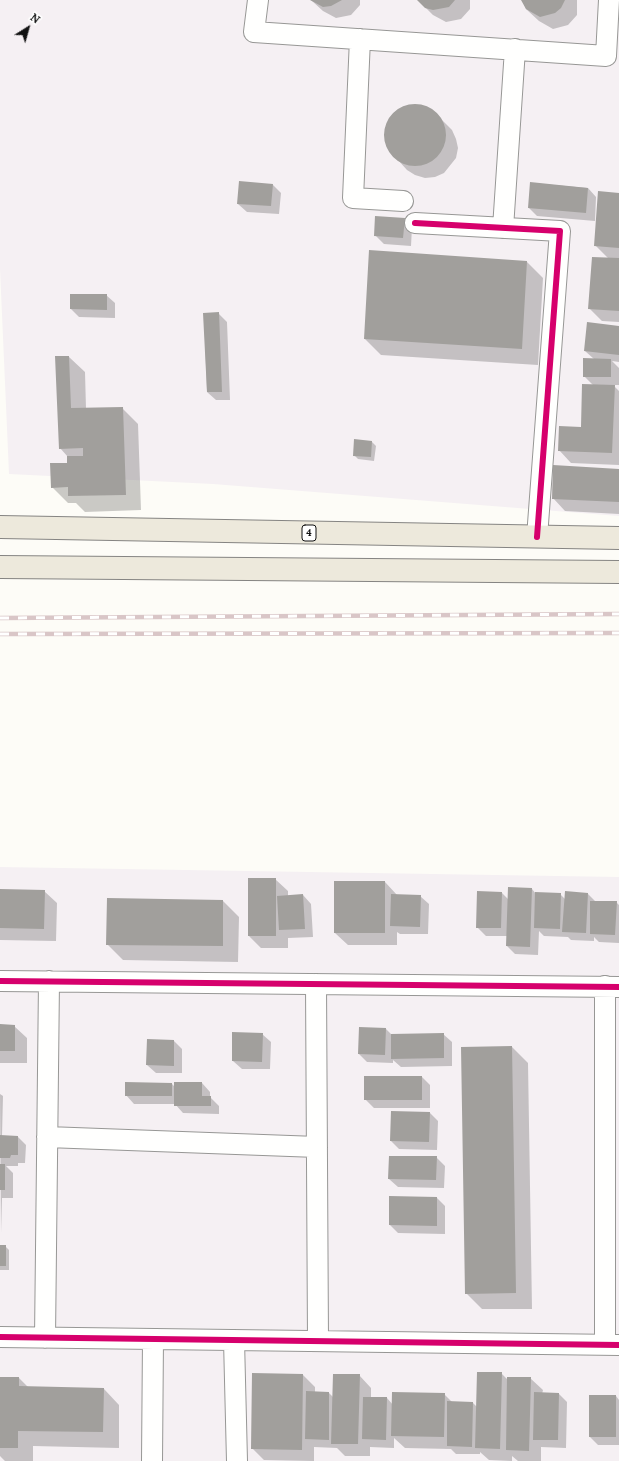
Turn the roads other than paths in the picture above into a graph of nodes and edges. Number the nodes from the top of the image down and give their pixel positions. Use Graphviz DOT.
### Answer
graph roads {
  1 [pos="258,0"];
  2 [pos="609,0"];
  3 [pos="360,39"];
  4 [pos="515,49"];
  5 [pos="403,201"];
  6 [pos="415,223"];
  7 [pos="503,228"];
  8 [pos="0,527"];
  9 [pos="537,537"];
  10 [pos="619,538"];
  11 [pos="0,568"];
  12 [pos="619,572"];
  13 [pos="0,981"];
  14 [pos="49,981"];
  15 [pos="316,984"];
  16 [pos="612,986"];
  17 [pos="47,1137"];
  18 [pos="317,1147"];
  19 [pos="0,1337"];
  20 [pos="45,1338"];
  21 [pos="153,1339"];
  22 [pos="234,1340"];
  23 [pos="318,1341"];
  24 [pos="612,1345"];
  25 [pos="152,1461"];
  26 [pos="237,1461"];
  1 -- 3 [label="street"];
  2 -- 4 [label="street"];
  3 -- 4 [label="street"];
  3 -- 5 [label="street"];
  4 -- 7 [label="street"];
  6 -- 7 [label="street"];
  7 -- 9 [label="street"];
  8 -- 9 [label="main road, 4"];
  9 -- 10 [label="main road, 4"];
  11 -- 12 [label="main road"];
  13 -- 14 [label="street"];
  14 -- 15 [label="street"];
  14 -- 17 [label="street"];
  15 -- 16 [label="street"];
  15 -- 18 [label="street"];
  16 -- 24 [label="street"];
  17 -- 18 [label="street"];
  17 -- 20 [label="street"];
  18 -- 23 [label="street"];
  19 -- 20 [label="street"];
  20 -- 21 [label="street"];
  21 -- 22 [label="street"];
  21 -- 25 [label="street"];
  22 -- 23 [label="street"];
  22 -- 26 [label="street"];
  23 -- 24 [label="street"];
}
